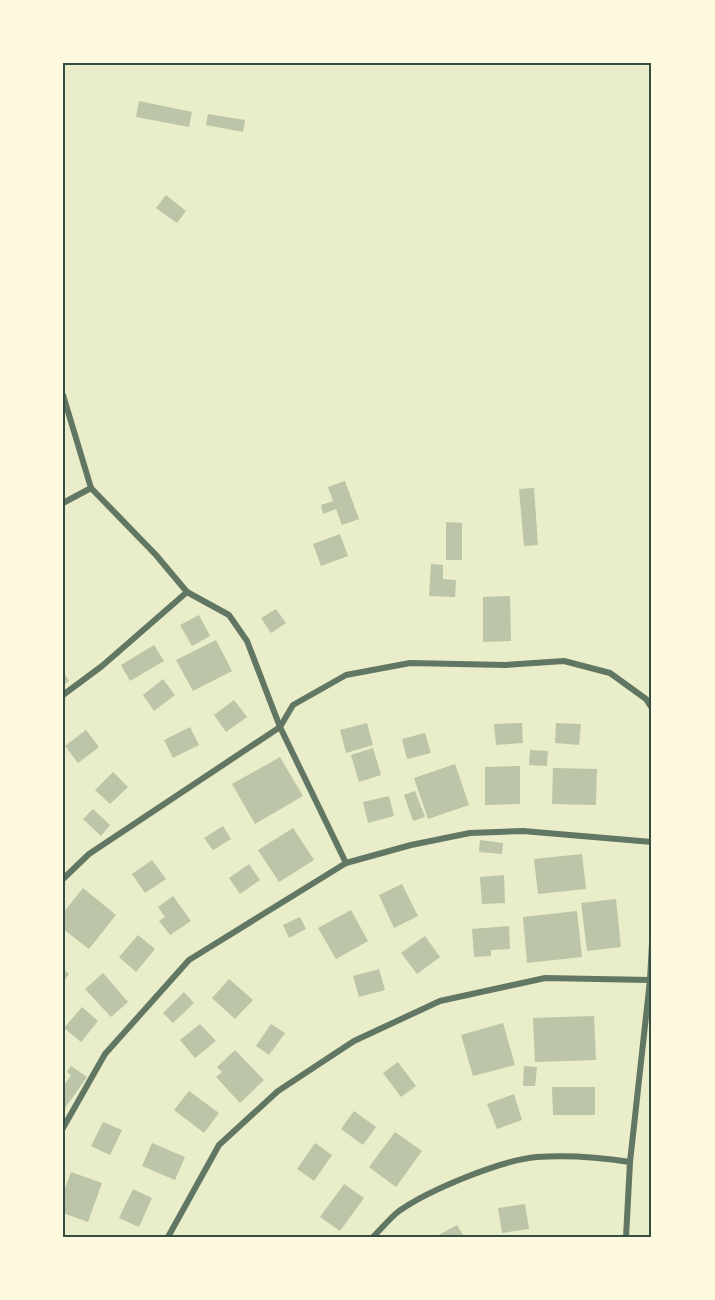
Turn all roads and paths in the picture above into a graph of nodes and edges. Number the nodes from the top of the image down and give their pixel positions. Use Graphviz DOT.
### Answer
graph roads {
  1 [pos="63,395"];
  2 [pos="91,488"];
  3 [pos="63,503"];
  4 [pos="187,592"];
  5 [pos="63,695"];
  6 [pos="652,708"];
  7 [pos="280,727"];
  8 [pos="652,842"];
  9 [pos="346,863"];
  10 [pos="63,879"];
  11 [pos="652,943"];
  12 [pos="650,980"];
  13 [pos="63,1128"];
  14 [pos="630,1162"];
  15 [pos="168,1237"];
  16 [pos="373,1237"];
  17 [pos="626,1237"];
  1 -- 2 [label="street"];
  2 -- 3 [label="street"];
  2 -- 4 [label="street"];
  4 -- 5 [label="street"];
  4 -- 7 [label="street"];
  6 -- 7 [label="street"];
  7 -- 9 [label="street"];
  7 -- 10 [label="street"];
  8 -- 9 [label="street"];
  9 -- 13 [label="street"];
  11 -- 12 [label="street"];
  12 -- 14 [label="street"];
  12 -- 15 [label="street"];
  14 -- 16 [label="street"];
  14 -- 17 [label="street"];
}
